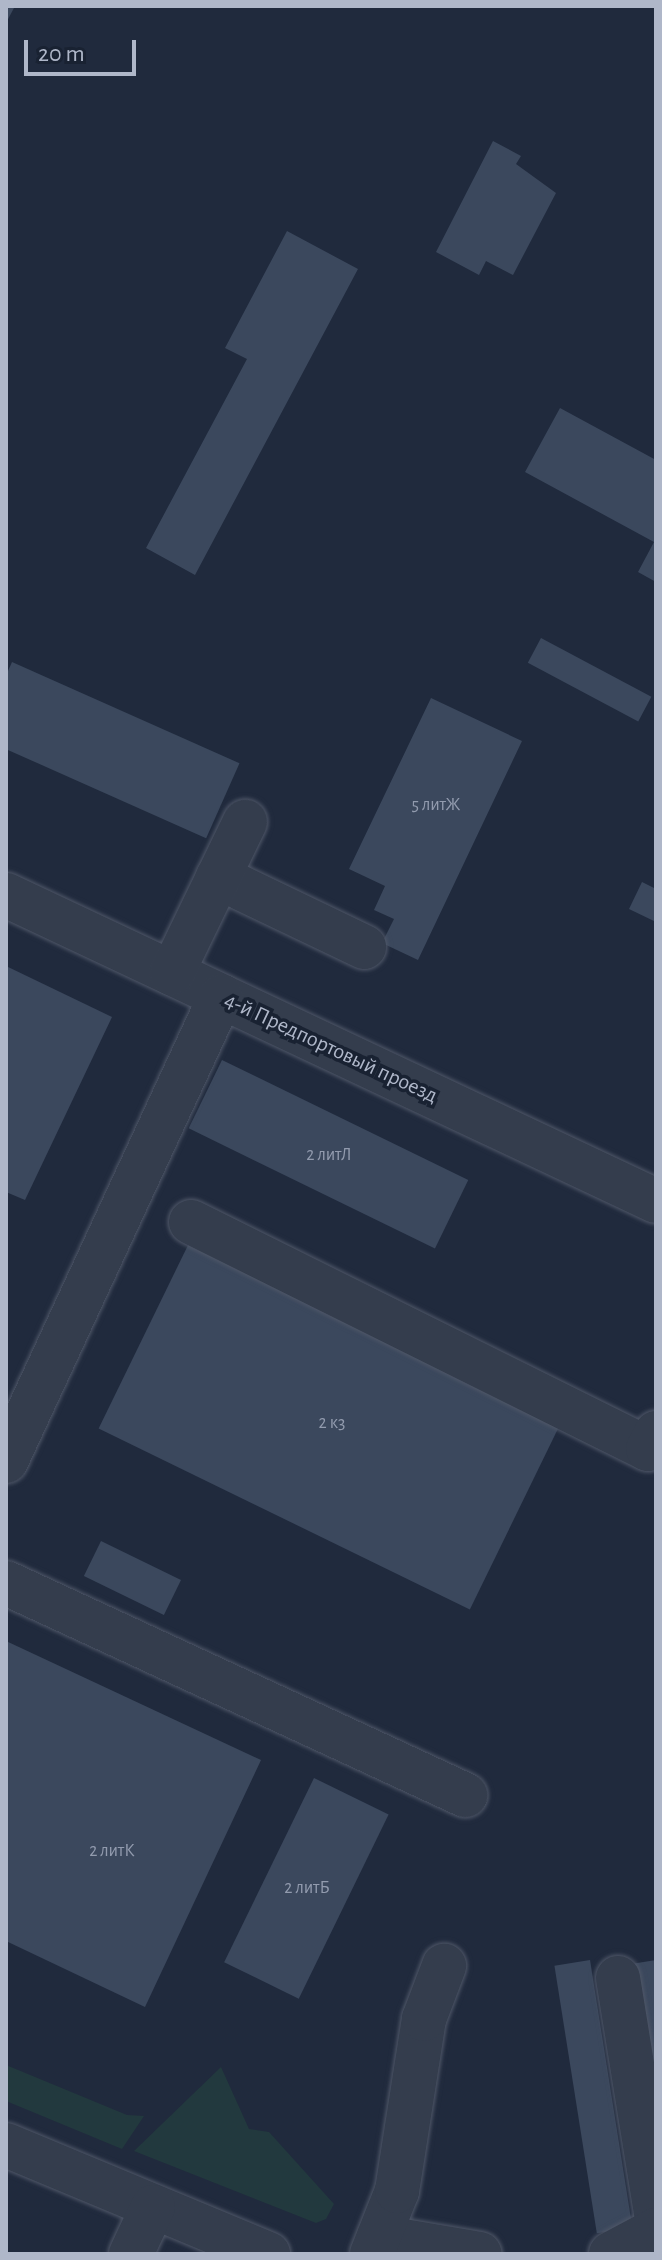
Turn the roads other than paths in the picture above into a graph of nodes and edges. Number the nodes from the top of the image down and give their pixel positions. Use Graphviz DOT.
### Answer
graph roads {
  1 [pos="245,822"];
  2 [pos="218,877"];
  3 [pos="6,895"];
  4 [pos="364,947"];
  5 [pos="172,973"];
  6 [pos="221,996"];
  7 [pos="656,1201"];
  8 [pos="191,1222"];
  9 [pos="15,1405"];
  10 [pos="656,1433"];
  11 [pos="6,1461"];
  12 [pos="6,1583"];
  13 [pos="465,1795"];
  14 [pos="444,1966"];
  15 [pos="618,1978"];
  16 [pos="6,2145"];
  17 [pos="153,2207"];
  18 [pos="656,2213"];
  19 [pos="656,2230"];
  20 [pos="376,2246"];
  21 [pos="131,2254"];
  22 [pos="268,2254"];
  23 [pos="480,2254"];
  24 [pos="611,2254"];
  1 -- 2 [label="street"];
  2 -- 4 [label="street"];
  2 -- 5 [label="street"];
  3 -- 5 [label="street, 4-й Предпортовый проезд"];
  5 -- 6 [label="street, 4-й Предпортовый проезд"];
  6 -- 7 [label="street, 4-й Предпортовый проезд"];
  6 -- 9 [label="street"];
  8 -- 10 [label="street"];
  9 -- 11 [label="street"];
  12 -- 13 [label="street"];
  14 -- 20 [label="street"];
  15 -- 18 [label="street"];
  16 -- 17 [label="street"];
  17 -- 21 [label="street"];
  17 -- 22 [label="street"];
  19 -- 24 [label="street"];
  20 -- 23 [label="street"];
}
